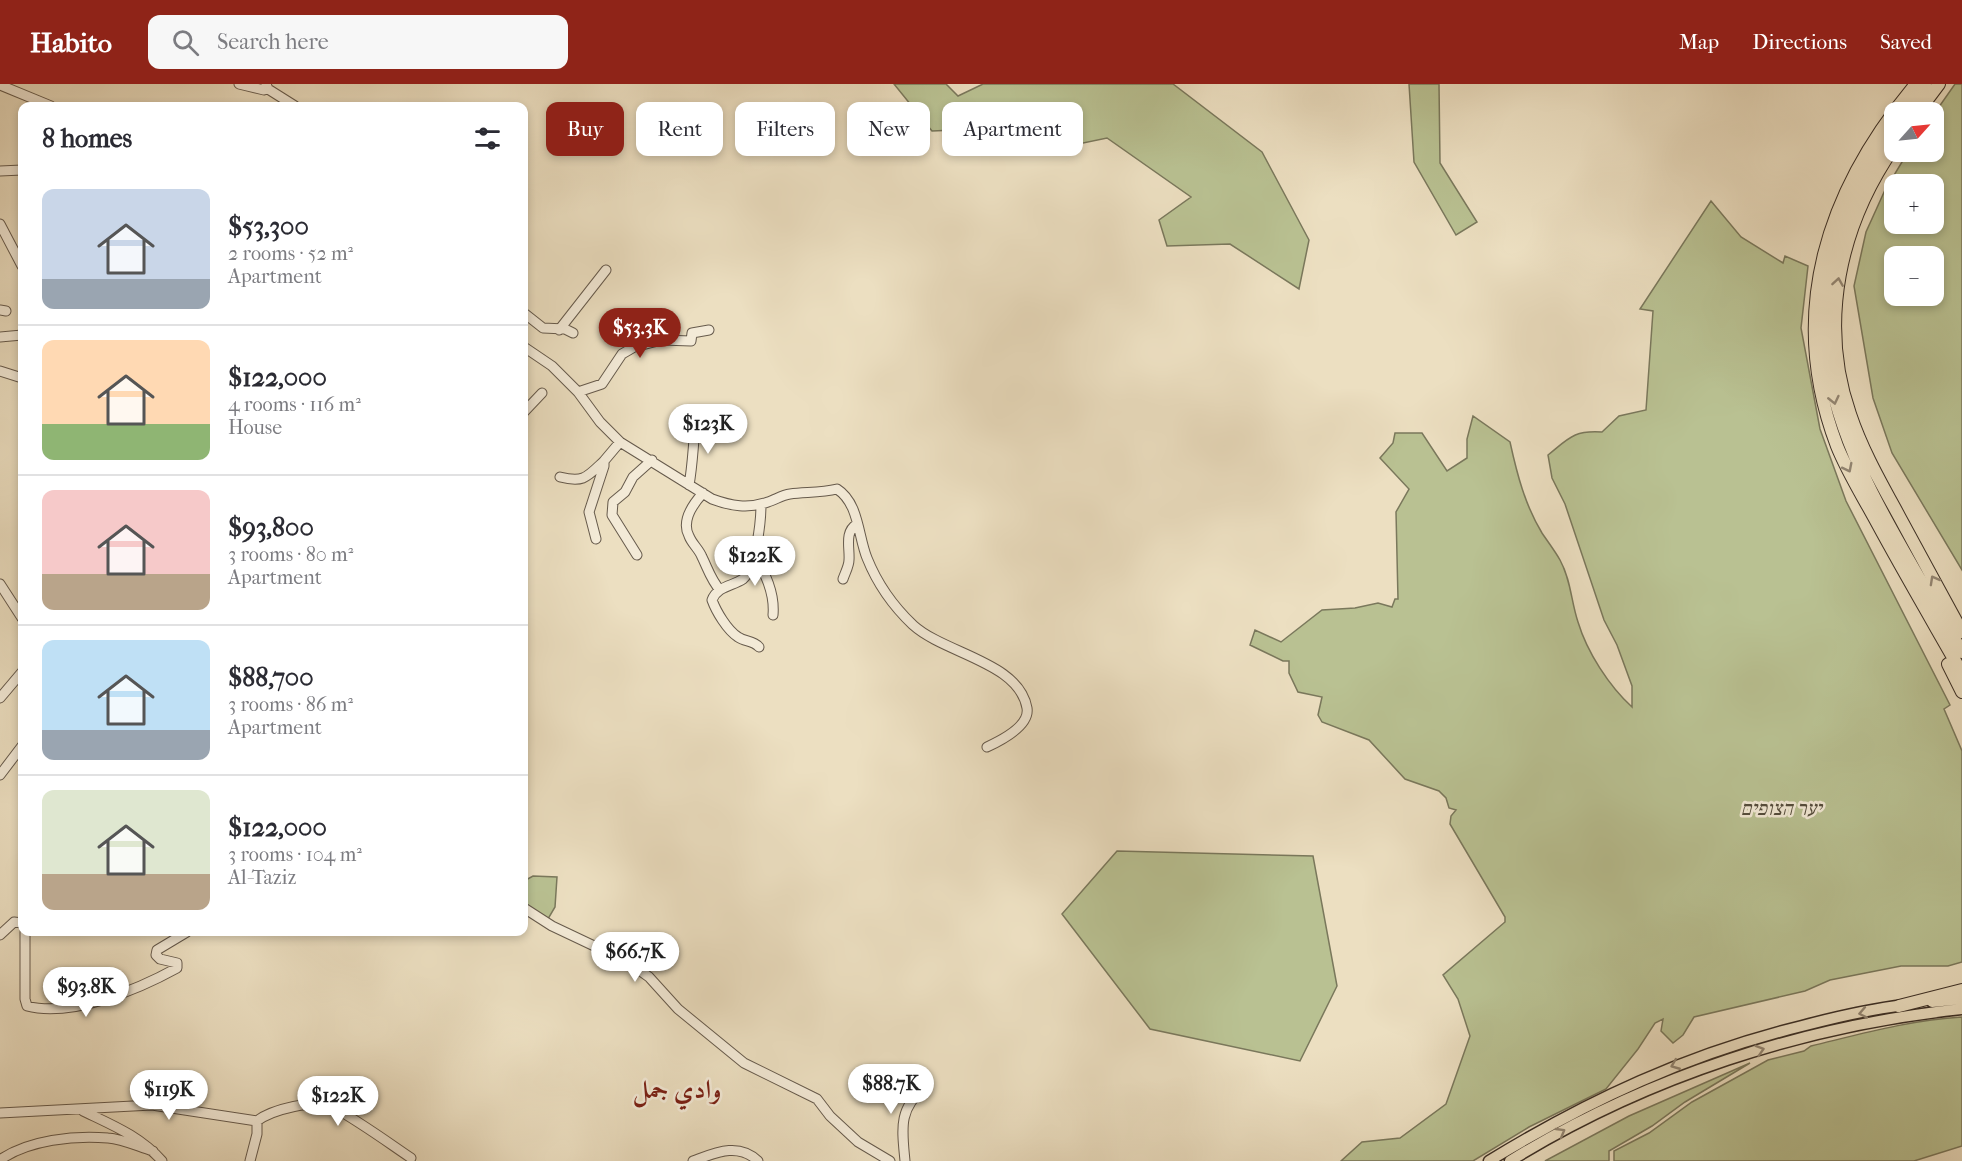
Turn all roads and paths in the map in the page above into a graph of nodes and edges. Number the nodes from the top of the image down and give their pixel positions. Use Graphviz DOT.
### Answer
graph roads {
  1 [pos="239,84"];
  2 [pos="1916,84"];
  3 [pos="1925,84"];
  4 [pos="1939,84"];
  5 [pos="0,86"];
  6 [pos="267,87"];
  7 [pos="41,102"];
  8 [pos="289,102"];
  9 [pos="1912,102"];
  10 [pos="1926,102"];
  11 [pos="1884,144"];
  12 [pos="1885,162"];
  13 [pos="18,170"];
  14 [pos="0,171"];
  15 [pos="0,224"];
  16 [pos="18,258"];
  17 [pos="606,270"];
  18 [pos="528,316"];
  19 [pos="559,330"];
  20 [pos="709,330"];
  21 [pos="573,333"];
  22 [pos="18,335"];
  23 [pos="0,337"];
  24 [pos="528,350"];
  25 [pos="0,371"];
  26 [pos="18,377"];
  27 [pos="578,392"];
  28 [pos="542,393"];
  29 [pos="528,408"];
  30 [pos="696,421"];
  31 [pos="620,442"];
  32 [pos="652,460"];
  33 [pos="604,461"];
  34 [pos="560,477"];
  35 [pos="689,484"];
  36 [pos="703,493"];
  37 [pos="761,504"];
  38 [pos="857,524"];
  39 [pos="1883,534"];
  40 [pos="596,539"];
  41 [pos="754,554"];
  42 [pos="637,555"];
  43 [pos="843,579"];
  44 [pos="0,584"];
  45 [pos="720,590"];
  46 [pos="18,612"];
  47 [pos="773,615"];
  48 [pos="1962,632"];
  49 [pos="759,647"];
  50 [pos="1962,652"];
  51 [pos="1962,673"];
  52 [pos="18,677"];
  53 [pos="1962,692"];
  54 [pos="0,699"];
  55 [pos="987,747"];
  56 [pos="18,751"];
  57 [pos="0,775"];
  58 [pos="528,911"];
  59 [pos="18,922"];
  60 [pos="0,934"];
  61 [pos="25,936"];
  62 [pos="180,936"];
  63 [pos="1962,990"];
  64 [pos="1962,999"];
  65 [pos="1899,1006"];
  66 [pos="1962,1009"];
  67 [pos="925,1086"];
  68 [pos="80,1110"];
  69 [pos="0,1113"];
  70 [pos="257,1121"];
  71 [pos="153,1151"];
  72 [pos="411,1158"];
  73 [pos="0,1160"];
  74 [pos="162,1161"];
  75 [pos="250,1161"];
  76 [pos="693,1161"];
  77 [pos="758,1161"];
  78 [pos="890,1161"];
  79 [pos="905,1161"];
  80 [pos="1489,1161"];
  81 [pos="1510,1161"];
  1 -- 6 [label="street"];
  2 -- 39 [label="highway, one-way"];
  3 -- 9 [label="highway"];
  4 -- 10 [label="highway"];
  5 -- 7 [label="street"];
  6 -- 8 [label="street"];
  11 -- 50 [label="highway, one-way"];
  48 -- 12 [label="highway, one-way"];
  13 -- 14 [label="street"];
  15 -- 16 [label="street"];
  17 -- 19 [label="street"];
  18 -- 19 [label="street"];
  19 -- 21 [label="street"];
  20 -- 27 [label="street"];
  22 -- 23 [label="street"];
  24 -- 27 [label="street"];
  25 -- 26 [label="street"];
  27 -- 31 [label="street"];
  28 -- 29 [label="street"];
  30 -- 35 [label="street"];
  31 -- 32 [label="street"];
  31 -- 33 [label="street"];
  32 -- 35 [label="street"];
  32 -- 42 [label="street"];
  33 -- 34 [label="street"];
  33 -- 40 [label="street"];
  35 -- 36 [label="street"];
  36 -- 37 [label="street"];
  36 -- 45 [label="street"];
  37 -- 38 [label="street"];
  37 -- 41 [label="street"];
  38 -- 43 [label="street"];
  38 -- 55 [label="street"];
  39 -- 51 [label="highway"];
  39 -- 53 [label="highway"];
  41 -- 45 [label="street"];
  41 -- 47 [label="street"];
  44 -- 46 [label="street"];
  45 -- 49 [label="street"];
  52 -- 54 [label="street"];
  56 -- 57 [label="street"];
  58 -- 78 [label="street"];
  59 -- 60 [label="street"];
  61 -- 62 [label="street"];
  63 -- 65 [label="highway"];
  64 -- 65 [label="main road"];
  65 -- 80 [label="main road, one-way"];
  81 -- 66 [label="main road, one-way"];
  67 -- 79 [label="street"];
  68 -- 69 [label="street"];
  68 -- 70 [label="street"];
  68 -- 71 [label="street"];
  70 -- 72 [label="street"];
  70 -- 75 [label="street"];
  71 -- 73 [label="street"];
  71 -- 74 [label="street"];
  76 -- 77 [label="street"];
}
